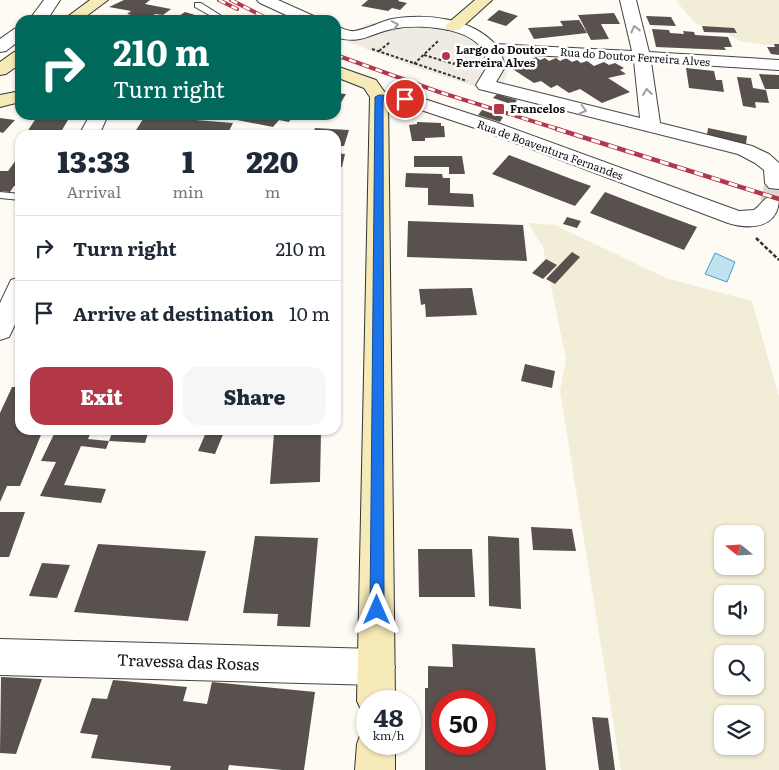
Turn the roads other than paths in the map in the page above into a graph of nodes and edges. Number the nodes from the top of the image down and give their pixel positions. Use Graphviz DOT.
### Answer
graph roads {
  1 [pos="52,0"];
  2 [pos="100,0"];
  3 [pos="265,0"];
  4 [pos="484,0"];
  5 [pos="628,0"];
  6 [pos="198,6"];
  7 [pos="42,15"];
  8 [pos="78,15"];
  9 [pos="215,15"];
  10 [pos="299,15"];
  11 [pos="453,27"];
  12 [pos="343,34"];
  13 [pos="15,36"];
  14 [pos="0,47"];
  15 [pos="491,49"];
  16 [pos="642,57"];
  17 [pos="15,60"];
  18 [pos="779,66"];
  19 [pos="0,70"];
  20 [pos="341,73"];
  21 [pos="379,97"];
  22 [pos="651,127"];
  23 [pos="0,195"];
  24 [pos="15,196"];
  25 [pos="15,297"];
  26 [pos="0,330"];
  27 [pos="0,657"];
  28 [pos="376,684"];
  29 [pos="376,755"];
  30 [pos="375,770"];
  1 -- 7 [label="street"];
  2 -- 8 [label="main road"];
  3 -- 10 [label="street"];
  4 -- 11 [label="main road"];
  16 -- 5 [label="street, one-way"];
  6 -- 9 [label="lane"];
  12 -- 11 [label="street, one-way"];
  11 -- 15 [label="street"];
  13 -- 14 [label="street"];
  15 -- 16 [label="street, Rua do Doutor Ferreira Alves"];
  15 -- 22 [label="street, one-way"];
  16 -- 18 [label="street, Rua do Doutor Ferreira Alves"];
  22 -- 16 [label="street, one-way"];
  17 -- 19 [label="main road"];
  20 -- 21 [label="main road"];
  21 -- 22 [label="street, Rua de Boaventura Fernandes"];
  21 -- 28 [label="main road"];
  23 -- 24 [label="lane"];
  25 -- 26 [label="street"];
  27 -- 28 [label="street, Travessa das Rosas"];
  29 -- 30 [label="main road"];
}
